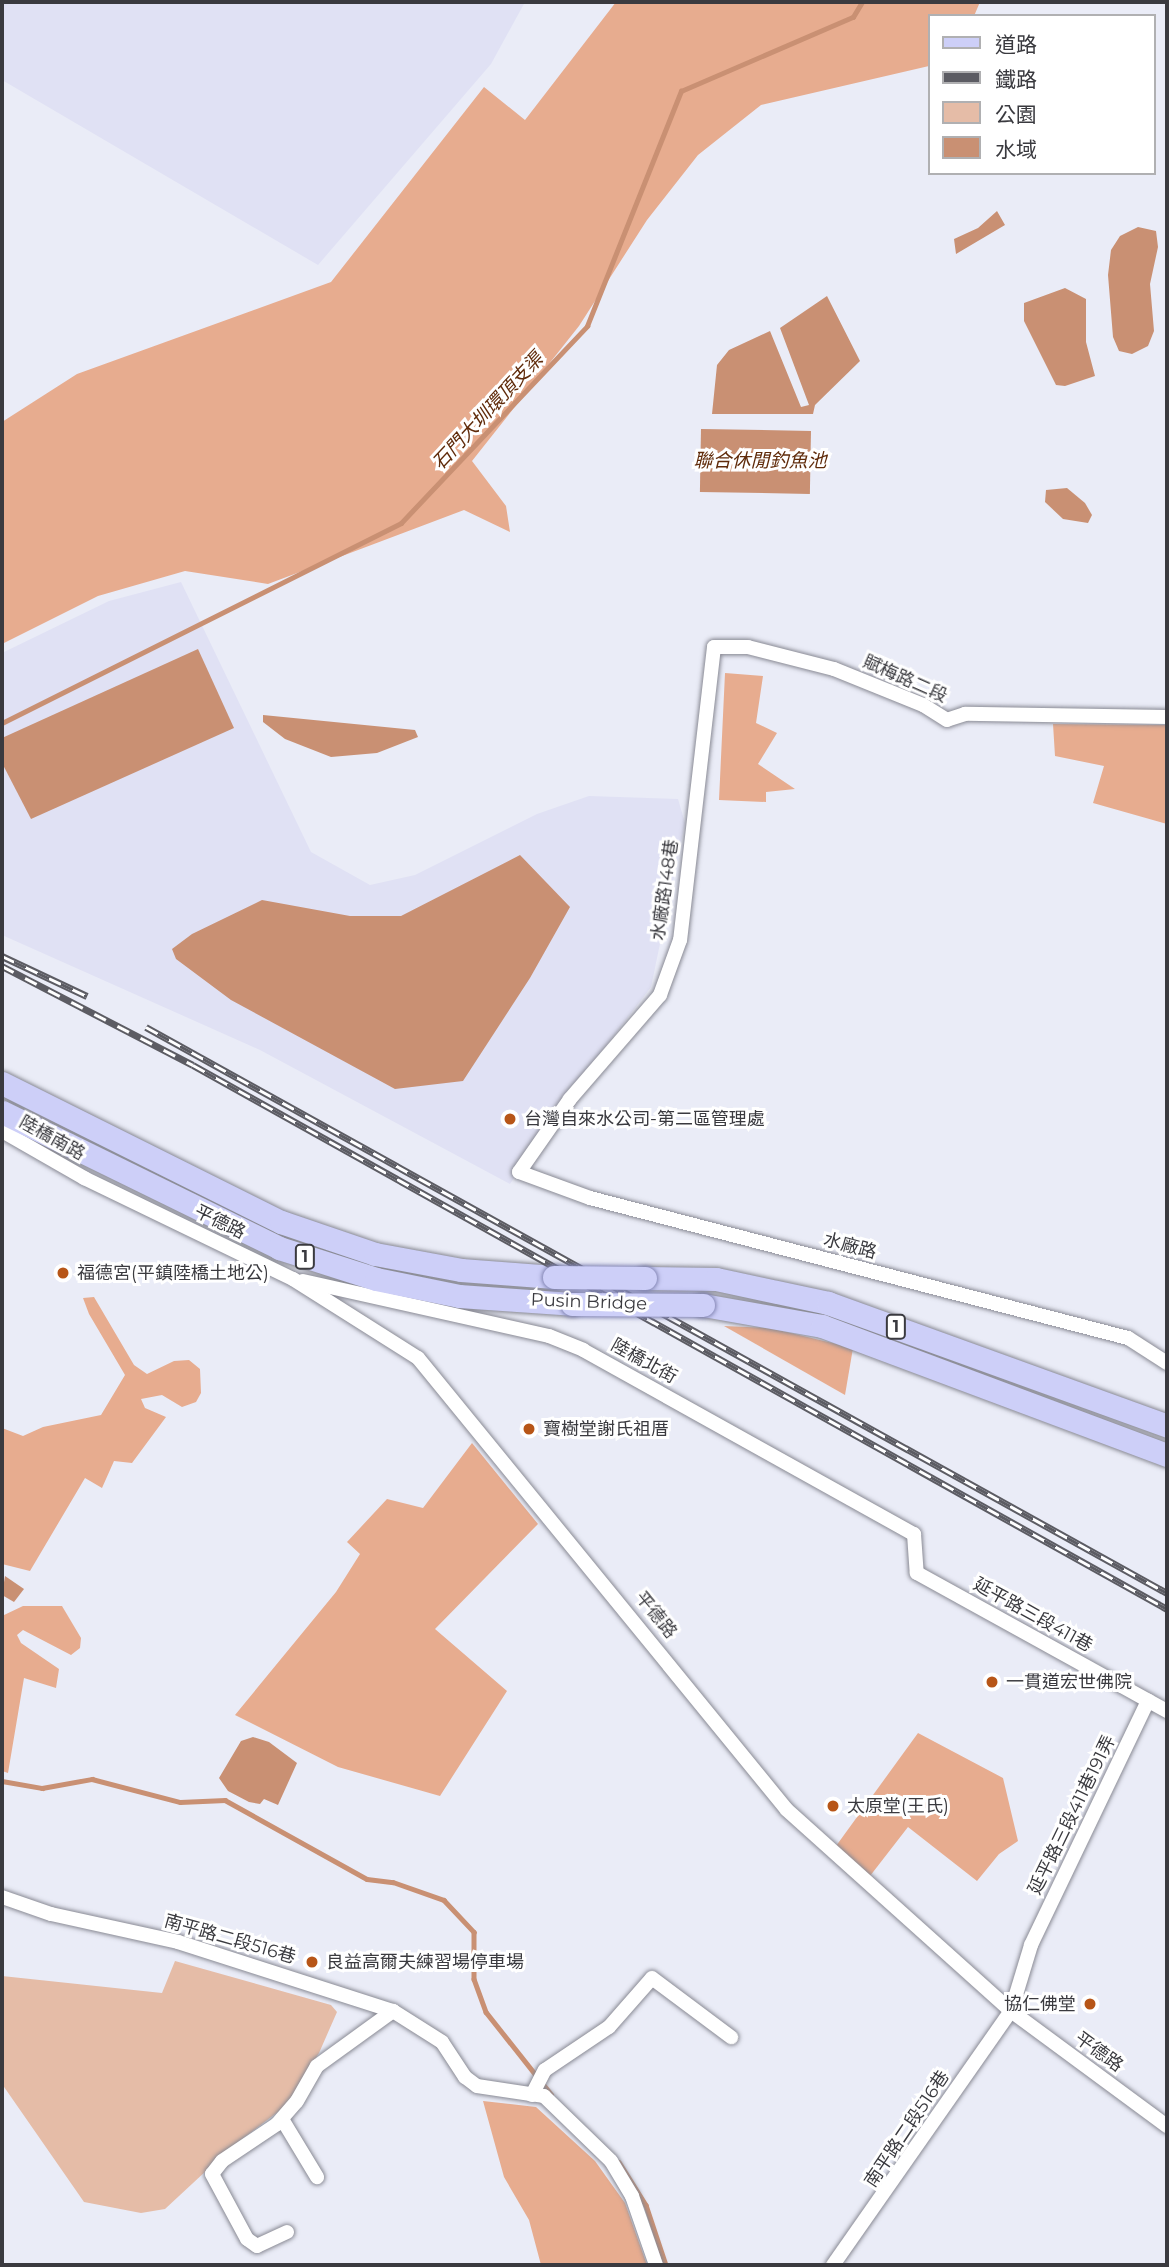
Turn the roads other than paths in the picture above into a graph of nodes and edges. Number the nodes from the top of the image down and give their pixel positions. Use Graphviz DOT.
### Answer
graph roads {
  1 [pos="714,647"];
  2 [pos="1167,717"];
  3 [pos="2,1083"];
  4 [pos="2,1112"];
  5 [pos="2,1131"];
  6 [pos="519,1172"];
  7 [pos="84,1178"];
  8 [pos="293,1279"];
  9 [pos="1167,1363"];
  10 [pos="1167,1426"];
  11 [pos="1167,1455"];
  12 [pos="917,1573"];
  13 [pos="1148,1701"];
  14 [pos="1167,1711"];
  15 [pos="2,1897"];
  16 [pos="393,2011"];
  17 [pos="1011,2011"];
  18 [pos="731,2037"];
  19 [pos="532,2091"];
  20 [pos="282,2119"];
  21 [pos="1167,2126"];
  22 [pos="317,2176"];
  23 [pos="287,2232"];
  24 [pos="656,2265"];
  25 [pos="833,2265"];
  1 -- 2 [label="street, 賦梅路二段"];
  1 -- 6 [label="street, 水廠路148巷"];
  3 -- 10 [label="main road, Pusin Bridge / 1, bridge"];
  4 -- 11 [label="main road, Pusin Bridge / 1, bridge"];
  5 -- 7 [label="street, 陸橋南路"];
  6 -- 9 [label="street, 水廠路"];
  7 -- 8 [label="street, 平德路"];
  8 -- 12 [label="street, 陸橋北街"];
  8 -- 17 [label="street, 平德路"];
  12 -- 13 [label="street, 延平路三段411巷"];
  13 -- 14 [label="street, 延平路三段411巷"];
  13 -- 17 [label="street, 延平路三段411巷191弄"];
  15 -- 16 [label="street, 南平路二段516巷"];
  16 -- 19 [label="street, 南平路二段516巷"];
  16 -- 20 [label="street"];
  17 -- 21 [label="street, 平德路"];
  17 -- 25 [label="street, 南平路二段516巷"];
  18 -- 19 [label="street"];
  19 -- 24 [label="street, 南平路二段516巷"];
  20 -- 22 [label="street"];
  20 -- 23 [label="street"];
}
